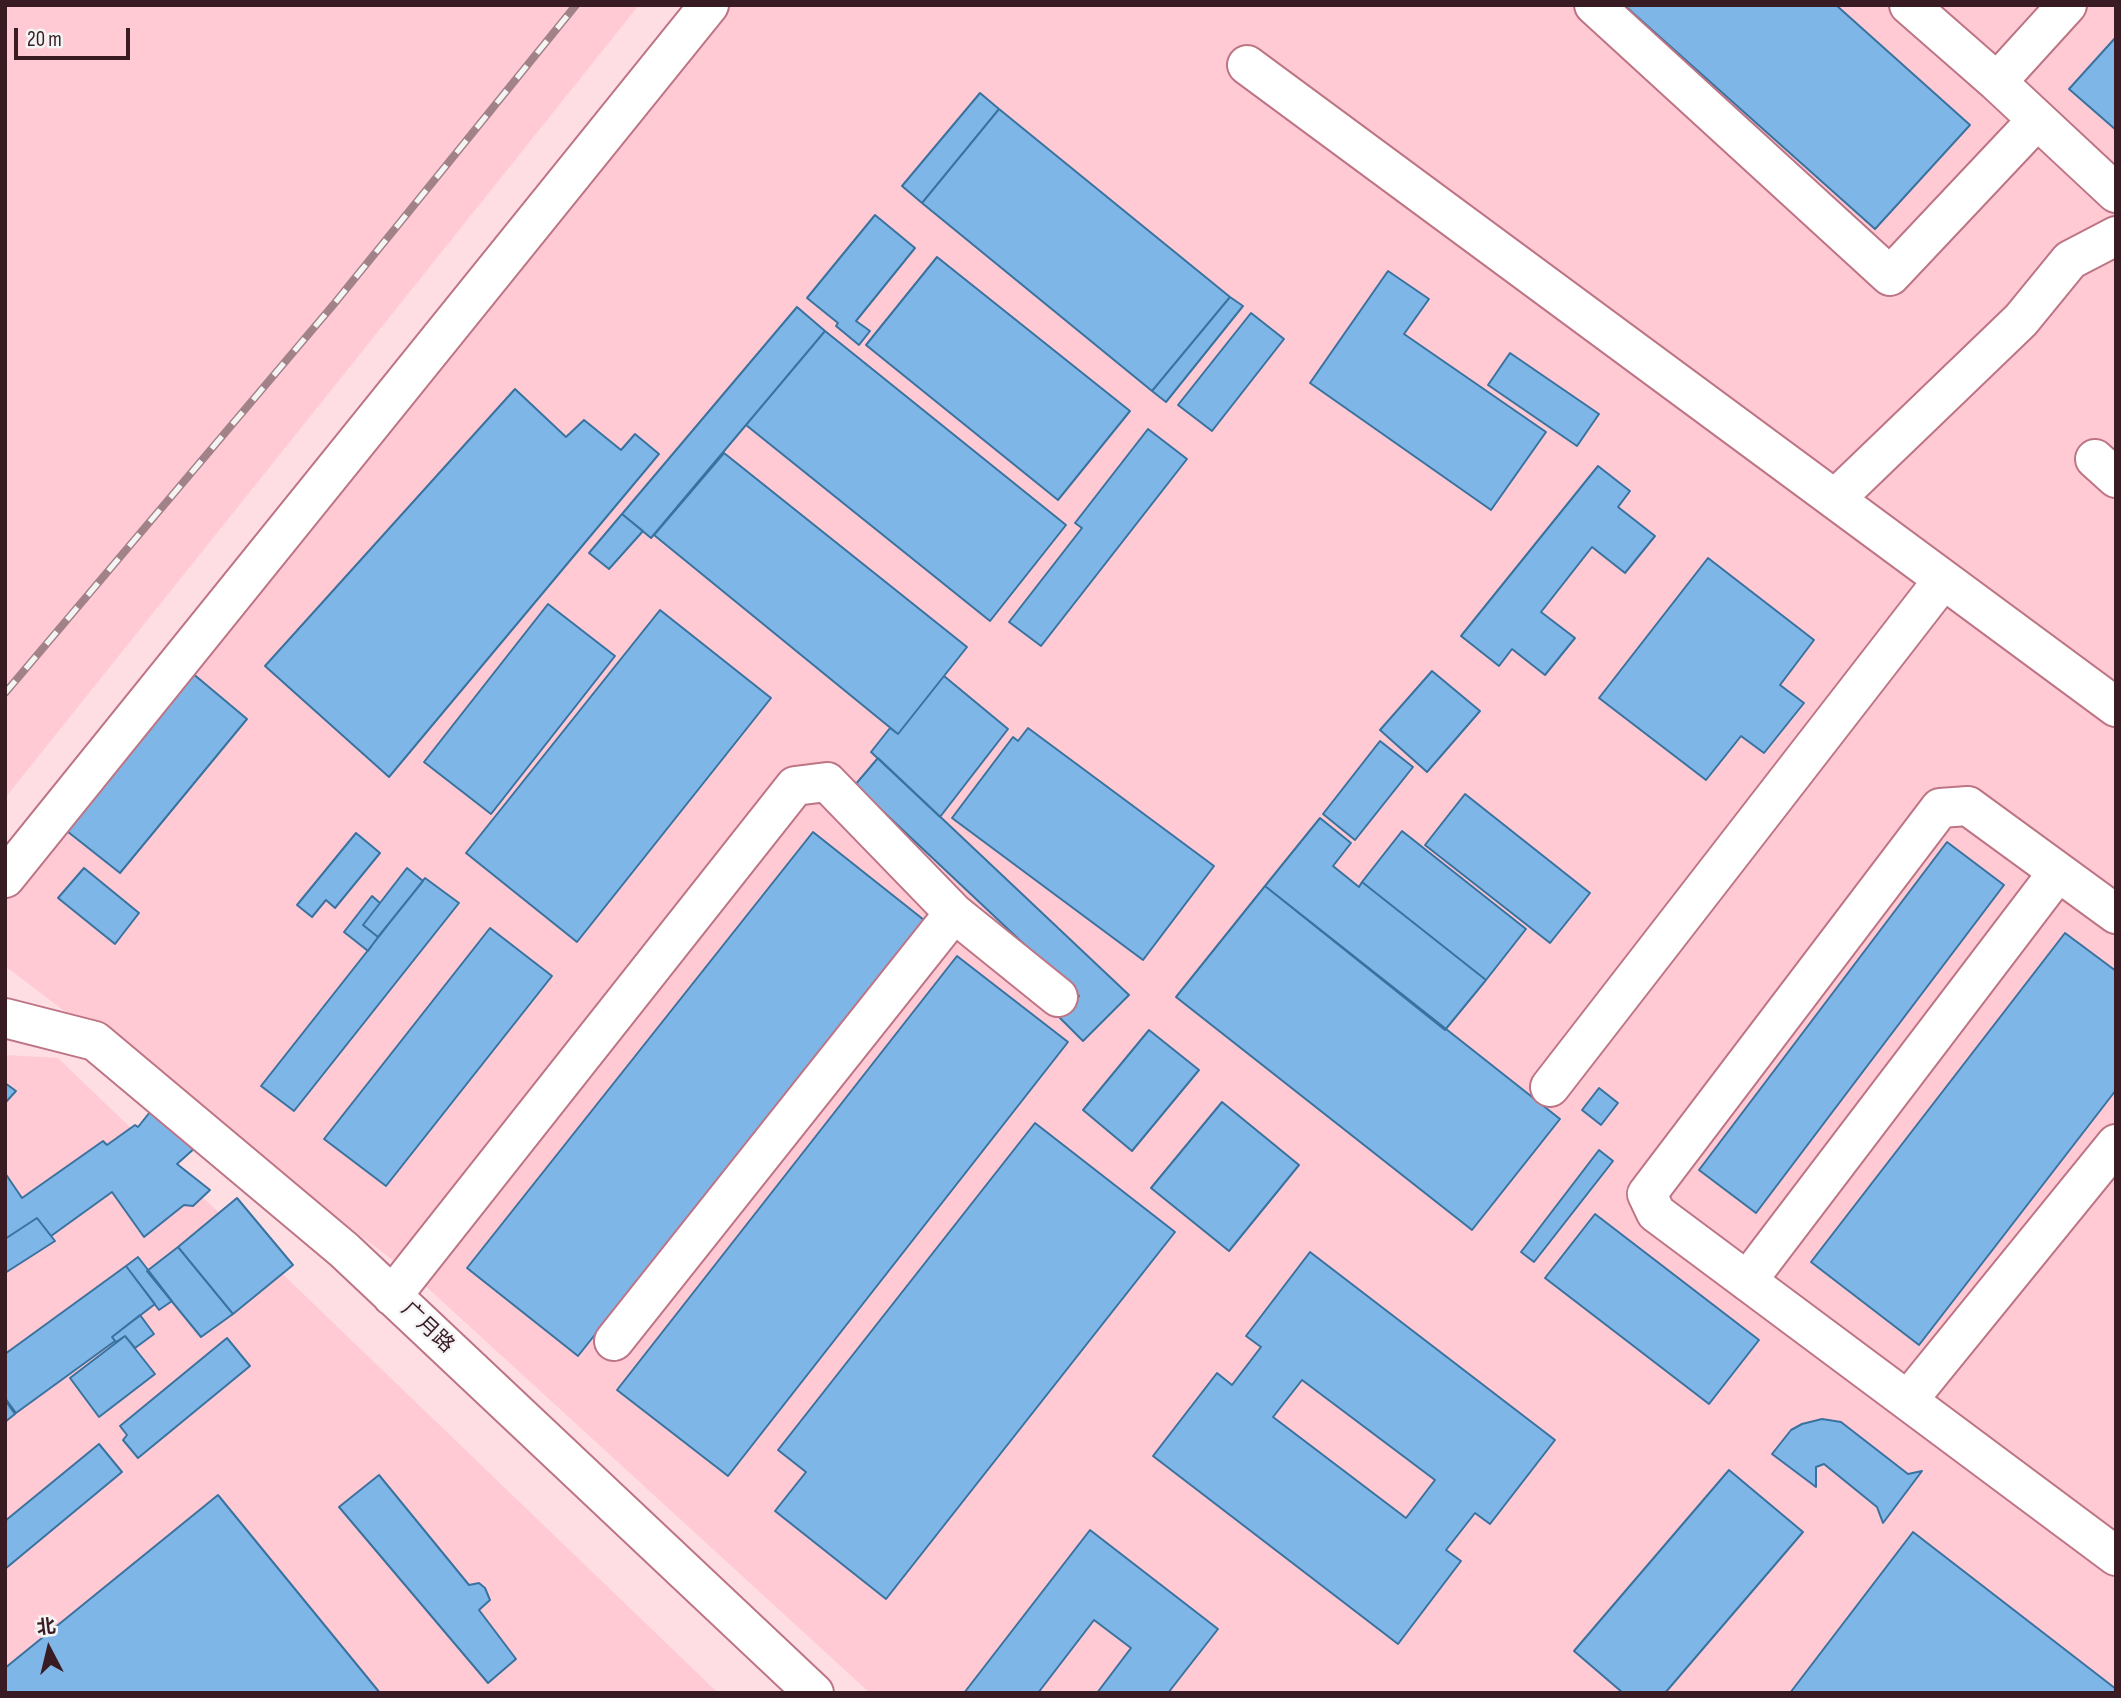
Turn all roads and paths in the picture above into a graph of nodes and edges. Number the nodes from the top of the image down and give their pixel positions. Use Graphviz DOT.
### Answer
graph roads {
  1 [pos="709,5"];
  2 [pos="1594,5"];
  3 [pos="1909,5"];
  4 [pos="2067,5"];
  5 [pos="1247,65"];
  6 [pos="1997,82"];
  7 [pos="2037,120"];
  8 [pos="2116,193"];
  9 [pos="2116,236"];
  10 [pos="1835,499"];
  11 [pos="1943,580"];
  12 [pos="2116,706"];
  13 [pos="2058,872"];
  14 [pos="5,878"];
  15 [pos="954,913"];
  16 [pos="2116,915"];
  17 [pos="1058,997"];
  18 [pos="5,1018"];
  19 [pos="1550,1087"];
  20 [pos="2116,1144"];
  21 [pos="1747,1281"];
  22 [pos="392,1296"];
  23 [pos="614,1340"];
  24 [pos="1908,1400"];
  25 [pos="2116,1556"];
  26 [pos="814,1693"];
  1 -- 14 [label="street"];
  2 -- 7 [label="street"];
  3 -- 6 [label="street"];
  4 -- 6 [label="street"];
  5 -- 10 [label="street"];
  6 -- 7 [label="street"];
  7 -- 8 [label="street"];
  9 -- 10 [label="street"];
  10 -- 11 [label="street"];
  11 -- 12 [label="street"];
  11 -- 19 [label="street"];
  13 -- 16 [label="street"];
  13 -- 21 [label="street"];
  13 -- 21 [label="street"];
  15 -- 17 [label="street"];
  15 -- 22 [label="street"];
  15 -- 23 [label="street"];
  18 -- 22 [label="street, 广月路"];
  20 -- 24 [label="street"];
  21 -- 24 [label="street"];
  22 -- 26 [label="street, 广月路"];
  24 -- 25 [label="street"];
}
